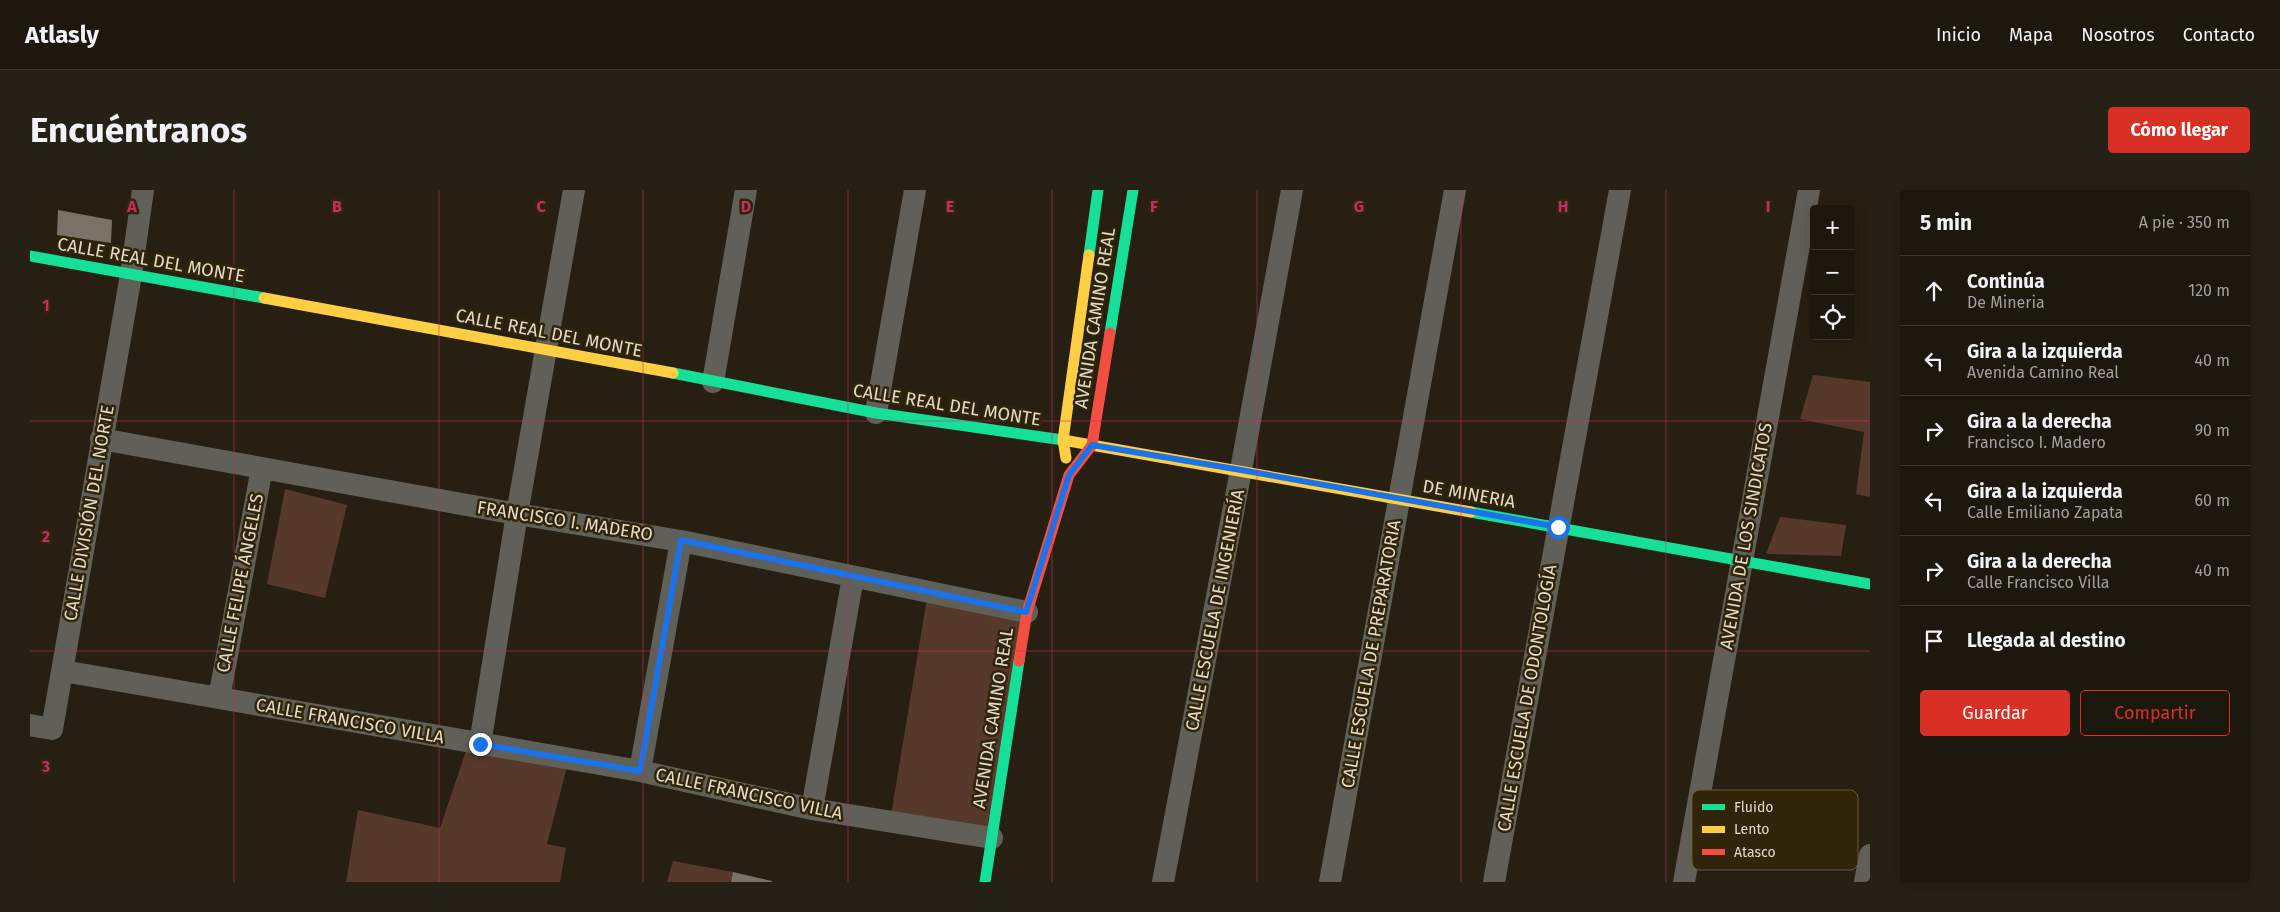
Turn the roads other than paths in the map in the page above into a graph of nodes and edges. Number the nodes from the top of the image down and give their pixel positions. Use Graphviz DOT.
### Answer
graph roads {
  1 [pos="143,190"];
  2 [pos="574,190"];
  3 [pos="746,190"];
  4 [pos="915,190"];
  5 [pos="1098,190"];
  6 [pos="1133,190"];
  7 [pos="1292,190"];
  8 [pos="1455,190"];
  9 [pos="1620,190"];
  10 [pos="1809,190"];
  11 [pos="30,256"];
  12 [pos="131,274"];
  13 [pos="545,348"];
  14 [pos="713,382"];
  15 [pos="876,413"];
  16 [pos="101,439"];
  17 [pos="1063,440"];
  18 [pos="1092,445"];
  19 [pos="262,468"];
  20 [pos="1241,470"];
  21 [pos="1069,475"];
  22 [pos="1399,500"];
  23 [pos="517,514"];
  24 [pos="1558,527"];
  25 [pos="681,540"];
  26 [pos="1742,562"];
  27 [pos="853,577"];
  28 [pos="1870,584"];
  29 [pos="1026,612"];
  30 [pos="63,671"];
  31 [pos="219,698"];
  32 [pos="30,725"];
  33 [pos="480,744"];
  34 [pos="640,771"];
  35 [pos="1701,790"];
  36 [pos="812,809"];
  37 [pos="992,838"];
  38 [pos="1692,838"];
  39 [pos="1870,855"];
  40 [pos="985,882"];
  41 [pos="1163,882"];
  42 [pos="1330,882"];
  43 [pos="1494,882"];
  44 [pos="1684,882"];
  45 [pos="1865,882"];
  1 -- 12 [label="street, CALLE DIVISIÓN DEL NORTE"];
  2 -- 13 [label="street"];
  3 -- 14 [label="street"];
  4 -- 15 [label="street"];
  5 -- 17 [label="street, AVENIDA CAMINO REAL"];
  6 -- 18 [label="street, AVENIDA CAMINO REAL"];
  7 -- 20 [label="street, CALLE ESCUELA DE INGENIERÍA"];
  8 -- 22 [label="street, CALLE ESCUELA DE PREPARATORIA"];
  9 -- 24 [label="street, CALLE ESCUELA DE ODONTOLOGÍA"];
  10 -- 26 [label="street, AVENIDA DE LOS SINDICATOS"];
  11 -- 12 [label="street, CALLE REAL DEL MONTE"];
  12 -- 13 [label="street, CALLE REAL DEL MONTE"];
  12 -- 16 [label="street, CALLE DIVISIÓN DEL NORTE"];
  13 -- 14 [label="street, CALLE REAL DEL MONTE"];
  13 -- 23 [label="street"];
  14 -- 15 [label="street, CALLE REAL DEL MONTE"];
  15 -- 17 [label="street, CALLE REAL DEL MONTE"];
  16 -- 19 [label="street, FRANCISCO I. MADERO"];
  16 -- 30 [label="street, CALLE DIVISIÓN DEL NORTE"];
  17 -- 18 [label="street, DE MINERIA"];
  17 -- 21 [label="street, AVENIDA CAMINO REAL"];
  18 -- 20 [label="street, DE MINERIA"];
  18 -- 21 [label="street, AVENIDA CAMINO REAL"];
  19 -- 23 [label="street, FRANCISCO I. MADERO"];
  19 -- 31 [label="street, CALLE FELIPE ÁNGELES"];
  20 -- 22 [label="street, DE MINERIA"];
  20 -- 41 [label="street, CALLE ESCUELA DE INGENIERÍA"];
  21 -- 29 [label="street, AVENIDA CAMINO REAL"];
  22 -- 24 [label="street, DE MINERIA"];
  22 -- 42 [label="street, CALLE ESCUELA DE PREPARATORIA"];
  23 -- 25 [label="street, FRANCISCO I. MADERO"];
  23 -- 33 [label="street"];
  24 -- 26 [label="street, DE MINERIA"];
  24 -- 43 [label="street, CALLE ESCUELA DE ODONTOLOGÍA"];
  25 -- 27 [label="street, FRANCISCO I. MADERO"];
  25 -- 34 [label="street"];
  26 -- 28 [label="street, DE MINERIA"];
  26 -- 35 [label="street, AVENIDA DE LOS SINDICATOS"];
  27 -- 29 [label="street, FRANCISCO I. MADERO"];
  27 -- 36 [label="street"];
  29 -- 37 [label="street, AVENIDA CAMINO REAL"];
  30 -- 31 [label="street, CALLE FRANCISCO VILLA"];
  30 -- 32 [label="street, CALLE DIVISIÓN DEL NORTE"];
  31 -- 33 [label="street, CALLE FRANCISCO VILLA"];
  33 -- 34 [label="street, CALLE FRANCISCO VILLA"];
  34 -- 36 [label="street, CALLE FRANCISCO VILLA"];
  36 -- 37 [label="street, CALLE FRANCISCO VILLA"];
  37 -- 40 [label="street, AVENIDA CAMINO REAL"];
  38 -- 44 [label="street, AVENIDA DE LOS SINDICATOS"];
  39 -- 45 [label="street"];
}
